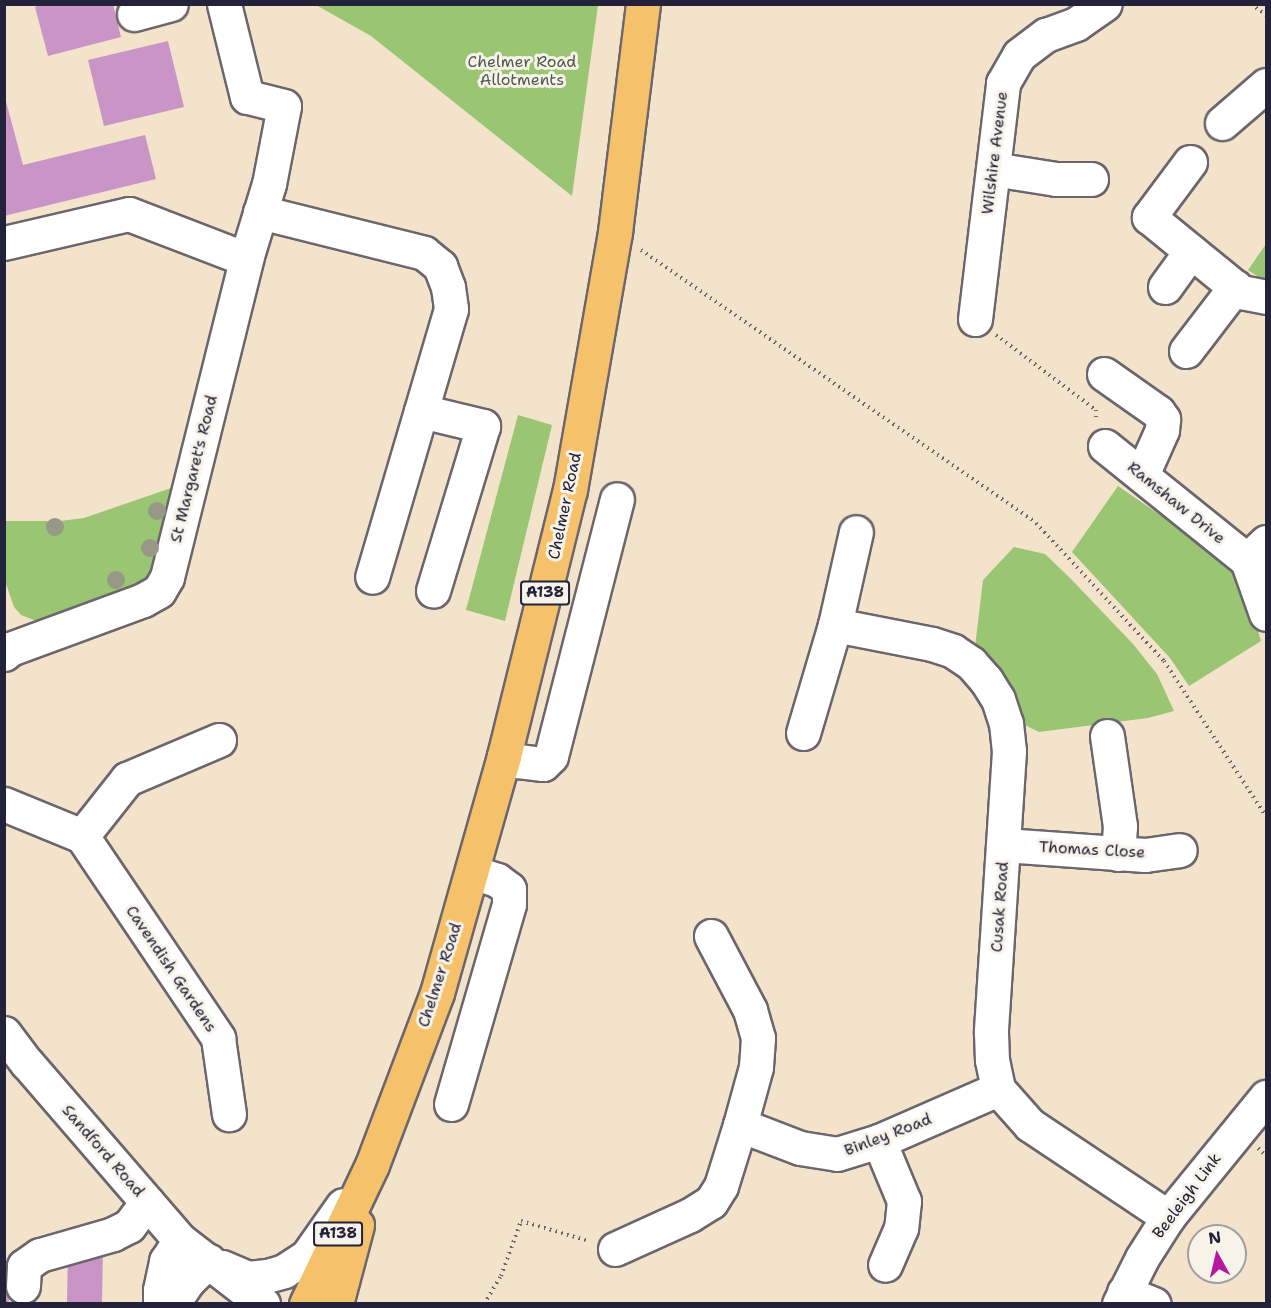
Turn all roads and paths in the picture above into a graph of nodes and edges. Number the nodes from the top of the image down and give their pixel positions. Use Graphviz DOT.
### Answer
graph roads {
  1 [pos="171,4"];
  2 [pos="224,4"];
  3 [pos="643,4"];
  4 [pos="1251,4"];
  5 [pos="1104,5"];
  6 [pos="134,14"];
  7 [pos="1266,15"];
  8 [pos="1266,86"];
  9 [pos="1222,123"];
  10 [pos="1190,162"];
  11 [pos="993,169"];
  12 [pos="1091,179"];
  13 [pos="265,198"];
  14 [pos="615,232"];
  15 [pos="4,243"];
  16 [pos="1191,251"];
  17 [pos="246,259"];
  18 [pos="1165,287"];
  19 [pos="1247,292"];
  20 [pos="975,319"];
  21 [pos="1186,351"];
  22 [pos="1104,374"];
  23 [pos="421,411"];
  24 [pos="1105,446"];
  25 [pos="1142,475"];
  26 [pos="617,499"];
  27 [pos="856,532"];
  28 [pos="1257,551"];
  29 [pos="372,577"];
  30 [pos="433,591"];
  31 [pos="1266,614"];
  32 [pos="835,625"];
  33 [pos="6,645"];
  34 [pos="803,733"];
  35 [pos="1107,736"];
  36 [pos="219,740"];
  37 [pos="504,756"];
  38 [pos="4,804"];
  39 [pos="1266,816"];
  40 [pos="81,836"];
  41 [pos="1004,844"];
  42 [pos="1180,850"];
  43 [pos="1118,854"];
  44 [pos="472,872"];
  45 [pos="711,936"];
  46 [pos="4,1033"];
  47 [pos="998,1089"];
  48 [pos="1266,1097"];
  49 [pos="451,1104"];
  50 [pos="230,1114"];
  51 [pos="740,1125"];
  52 [pos="879,1141"];
  53 [pos="372,1165"];
  54 [pos="147,1202"];
  55 [pos="1168,1217"];
  56 [pos="180,1240"];
  57 [pos="615,1249"];
  58 [pos="209,1262"];
  59 [pos="885,1265"];
  60 [pos="22,1286"];
  61 [pos="333,1298"];
  62 [pos="1122,1298"];
  63 [pos="160,1304"];
  64 [pos="172,1304"];
  65 [pos="240,1304"];
  66 [pos="263,1304"];
  67 [pos="306,1304"];
  68 [pos="484,1304"];
  69 [pos="1154,1304"];
  1 -- 6 [label="street"];
  2 -- 13 [label="street, St Margaret's Road"];
  3 -- 14 [label="main road, Chelmer Road / A138"];
  4 -- 7 [label="path"];
  5 -- 11 [label="street, Wilshire Avenue"];
  8 -- 9 [label="street"];
  10 -- 16 [label="street"];
  11 -- 12 [label="street"];
  11 -- 20 [label="street, Wilshire Avenue"];
  13 -- 17 [label="street, St Margaret's Road"];
  13 -- 23 [label="street"];
  14 -- 37 [label="main road, Chelmer Road / A138"];
  14 -- 39 [label="path"];
  15 -- 17 [label="street"];
  16 -- 18 [label="street"];
  16 -- 19 [label="street"];
  17 -- 33 [label="street, St Margaret's Road"];
  19 -- 21 [label="street"];
  20 -- 24 [label="path"];
  22 -- 25 [label="street"];
  23 -- 29 [label="street"];
  23 -- 30 [label="street"];
  24 -- 25 [label="street, Ramshaw Drive"];
  25 -- 28 [label="street, Ramshaw Drive"];
  26 -- 37 [label="street"];
  27 -- 32 [label="street"];
  28 -- 31 [label="street, Ramshaw Drive"];
  32 -- 34 [label="street"];
  32 -- 41 [label="street, Cusak Road"];
  35 -- 43 [label="street"];
  36 -- 40 [label="street"];
  37 -- 44 [label="main road, Chelmer Road / A138"];
  38 -- 40 [label="street"];
  40 -- 50 [label="street, Cavendish Gardens"];
  41 -- 43 [label="street, Thomas Close"];
  41 -- 47 [label="street, Cusak Road"];
  42 -- 43 [label="street, Thomas Close"];
  44 -- 49 [label="street"];
  44 -- 53 [label="main road, Chelmer Road / A138"];
  45 -- 51 [label="street"];
  46 -- 54 [label="street, Sandford Road"];
  47 -- 52 [label="street, Binley Road"];
  47 -- 55 [label="street"];
  48 -- 55 [label="street, Beeleigh Link"];
  51 -- 52 [label="street, Binley Road"];
  51 -- 57 [label="street"];
  52 -- 59 [label="street"];
  53 -- 58 [label="street, Sandford Road"];
  53 -- 61 [label="main road, Chelmer Road / A138"];
  53 -- 67 [label="main road, Chelmer Road / A138"];
  54 -- 56 [label="street, Sandford Road"];
  54 -- 60 [label="street"];
  55 -- 62 [label="street, Beeleigh Link"];
  56 -- 58 [label="street, Sandford Road"];
  56 -- 63 [label="street"];
  57 -- 68 [label="path"];
  58 -- 64 [label="street"];
  58 -- 65 [label="street, Sandford Road"];
  58 -- 66 [label="street, Sandford Road"];
  62 -- 69 [label="street"];
}
